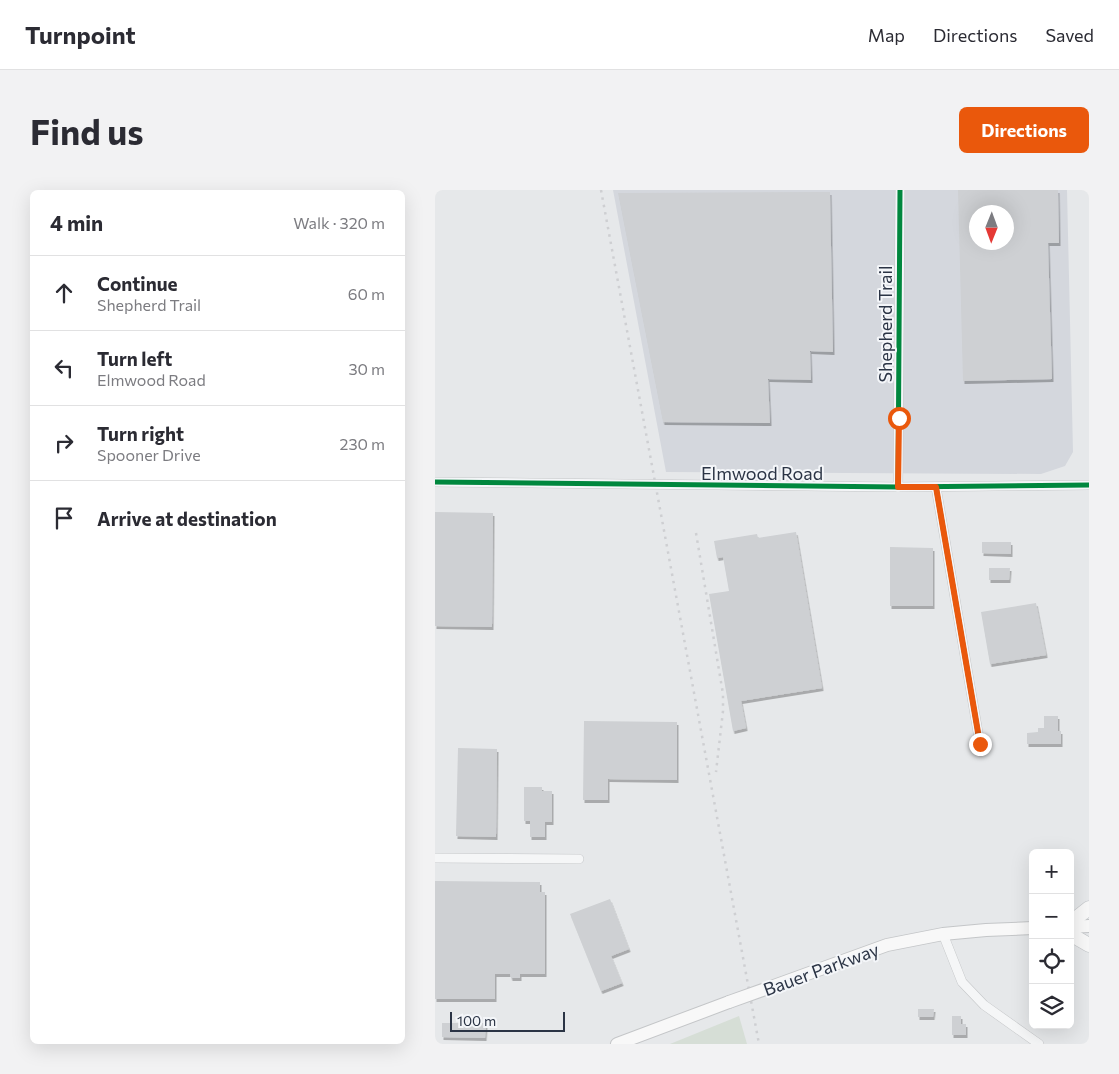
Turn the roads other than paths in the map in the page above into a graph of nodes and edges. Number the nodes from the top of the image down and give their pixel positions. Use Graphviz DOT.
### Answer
graph roads {
  1 [pos="900,190"];
  2 [pos="435,482"];
  3 [pos="1089,485"];
  4 [pos="898,487"];
  5 [pos="936,487"];
  6 [pos="980,744"];
  7 [pos="435,858"];
  8 [pos="579,859"];
  9 [pos="1089,908"];
  10 [pos="1074,920"];
  11 [pos="1089,926"];
  12 [pos="1074,927"];
  13 [pos="1029,928"];
  14 [pos="943,934"];
  15 [pos="1074,936"];
  16 [pos="1089,945"];
  17 [pos="617,1044"];
  18 [pos="1039,1044"];
  1 -- 4 [label="street, Shepherd Trail"];
  2 -- 4 [label="street, Elmwood Road"];
  3 -- 5 [label="street, Elmwood Road"];
  4 -- 5 [label="street, Elmwood Road"];
  5 -- 6 [label="street"];
  7 -- 8 [label="street"];
  9 -- 10 [label="main road"];
  11 -- 12 [label="main road"];
  13 -- 14 [label="main road, Bauer Parkway"];
  14 -- 17 [label="main road, Bauer Parkway, bridge"];
  14 -- 18 [label="street"];
  15 -- 16 [label="main road"];
}
